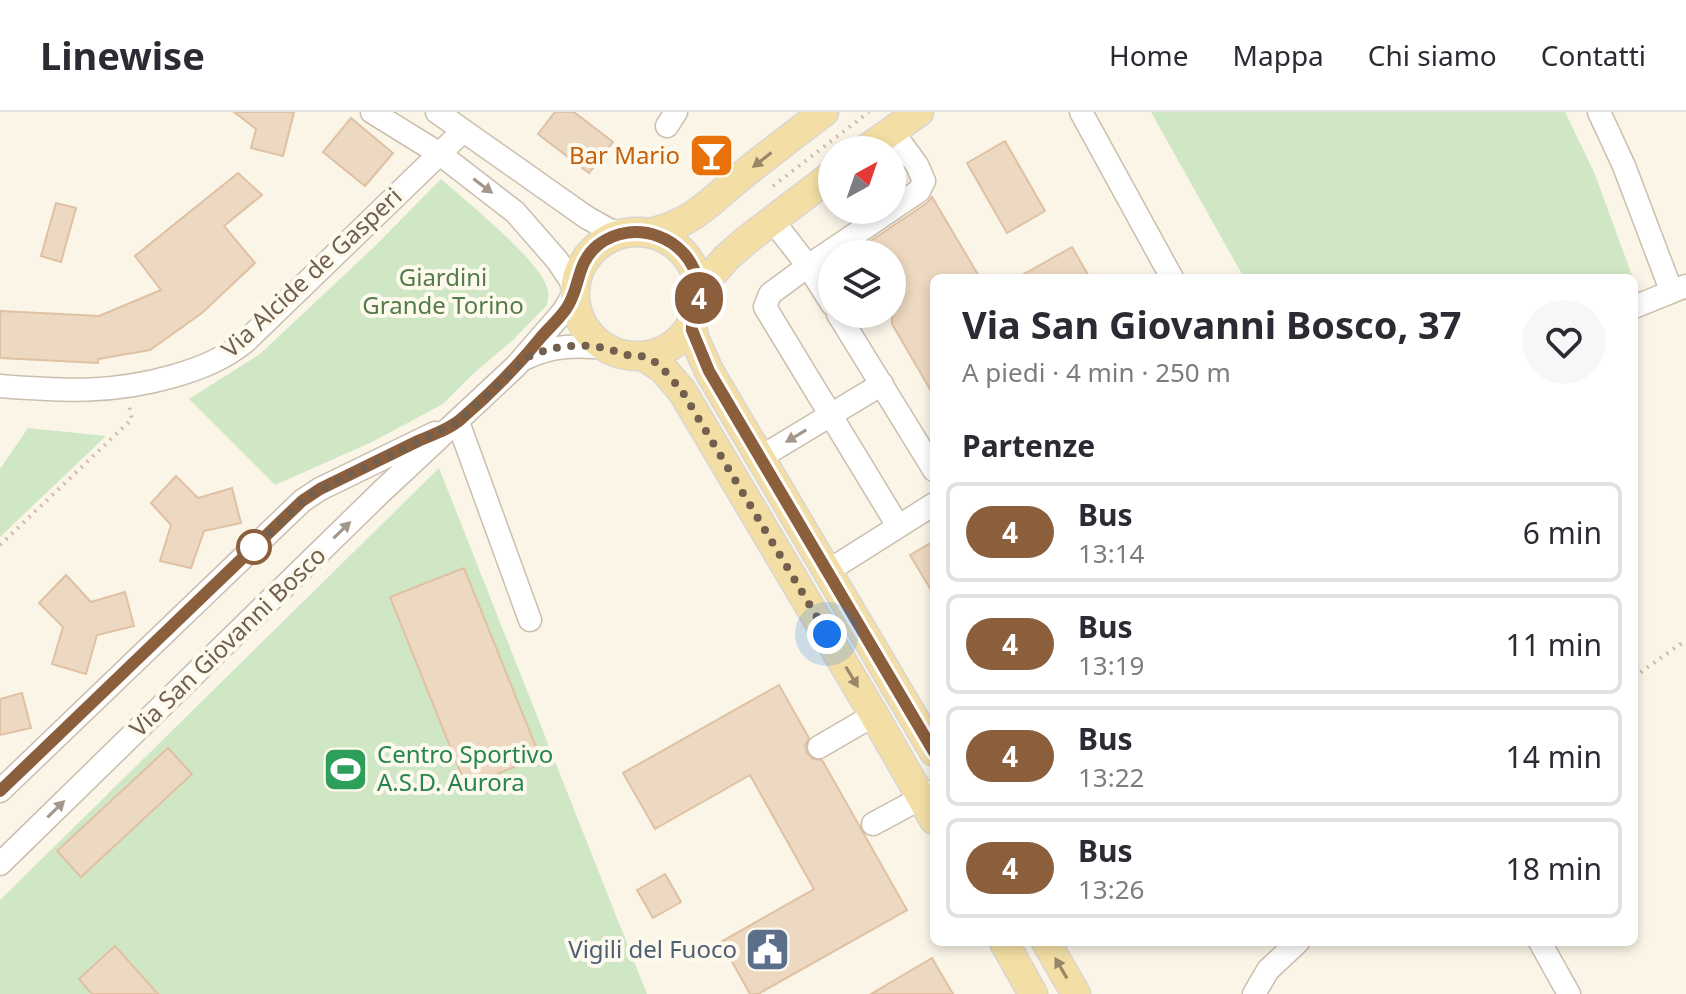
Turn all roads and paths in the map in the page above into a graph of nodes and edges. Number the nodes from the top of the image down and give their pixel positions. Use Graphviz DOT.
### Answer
graph roads {
  1 [pos="372,112"];
  2 [pos="437,112"];
  3 [pos="824,112"];
  4 [pos="869,112"];
  5 [pos="919,112"];
  6 [pos="1081,112"];
  7 [pos="1599,112"];
  8 [pos="463,131"];
  9 [pos="892,131"];
  10 [pos="885,136"];
  11 [pos="896,136"];
  12 [pos="906,150"];
  13 [pos="440,154"];
  14 [pos="818,186"];
  15 [pos="768,190"];
  16 [pos="906,200"];
  17 [pos="773,221"];
  18 [pos="870,224"];
  19 [pos="637,233"];
  20 [pos="808,266"];
  21 [pos="1170,274"];
  22 [pos="818,282"];
  23 [pos="1678,288"];
  24 [pos="575,290"];
  25 [pos="1638,305"];
  26 [pos="695,312"];
  27 [pos="847,328"];
  28 [pos="607,348"];
  29 [pos="643,356"];
  30 [pos="516,366"];
  31 [pos="882,384"];
  32 [pos="0,386"];
  33 [pos="125,387"];
  34 [pos="831,415"];
  35 [pos="458,422"];
  36 [pos="761,457"];
  37 [pos="930,463"];
  38 [pos="930,506"];
  39 [pos="898,526"];
  40 [pos="0,545"];
  41 [pos="828,571"];
  42 [pos="530,620"];
  43 [pos="1686,640"];
  44 [pos="1638,674"];
  45 [pos="874,715"];
  46 [pos="930,745"];
  47 [pos="819,747"];
  48 [pos="0,791"];
  49 [pos="930,803"];
  50 [pos="873,824"];
  51 [pos="0,864"];
  52 [pos="1006,946"];
  53 [pos="1048,946"];
  54 [pos="1294,946"];
  55 [pos="1542,946"];
  56 [pos="1033,994"];
  57 [pos="1076,994"];
  58 [pos="1254,994"];
  59 [pos="1569,994"];
  1 -- 13 [label="street"];
  2 -- 8 [label="street"];
  3 -- 19 [label="main road, one-way"];
  4 -- 15 [label="path"];
  5 -- 9 [label="main road"];
  6 -- 21 [label="street"];
  7 -- 23 [label="street"];
  8 -- 13 [label="street, Via Alcide de Gasperi"];
  8 -- 19 [label="street"];
  9 -- 10 [label="main road"];
  9 -- 11 [label="street"];
  12 -- 16 [label="street"];
  13 -- 24 [label="street, one-way"];
  13 -- 33 [label="street, Via Alcide de Gasperi"];
  14 -- 17 [label="main road"];
  17 -- 20 [label="street"];
  17 -- 26 [label="main road"];
  18 -- 20 [label="street"];
  19 -- 24 [label="main road"];
  19 -- 26 [label="main road"];
  20 -- 22 [label="street"];
  20 -- 34 [label="street"];
  23 -- 25 [label="street"];
  24 -- 28 [label="main road"];
  24 -- 30 [label="street"];
  26 -- 29 [label="main road"];
  26 -- 36 [label="main road"];
  27 -- 31 [label="street"];
  28 -- 29 [label="main road"];
  28 -- 30 [label="street"];
  29 -- 45 [label="main road, one-way"];
  30 -- 35 [label="street, Via San Giovanni Bosco"];
  31 -- 34 [label="street"];
  31 -- 37 [label="street"];
  32 -- 33 [label="street, Via Alcide de Gasperi"];
  33 -- 40 [label="path"];
  34 -- 36 [label="street, one-way"];
  34 -- 39 [label="street"];
  35 -- 42 [label="street"];
  35 -- 48 [label="street, Via San Giovanni Bosco"];
  51 -- 35 [label="street, Via San Giovanni Bosco, one-way"];
  36 -- 41 [label="main road"];
  38 -- 39 [label="street"];
  39 -- 41 [label="street"];
  41 -- 46 [label="main road"];
  43 -- 44 [label="path"];
  45 -- 47 [label="street"];
  45 -- 49 [label="main road"];
  49 -- 50 [label="street"];
  52 -- 56 [label="main road"];
  57 -- 53 [label="main road, one-way"];
  54 -- 58 [label="street"];
  55 -- 59 [label="street"];
}
